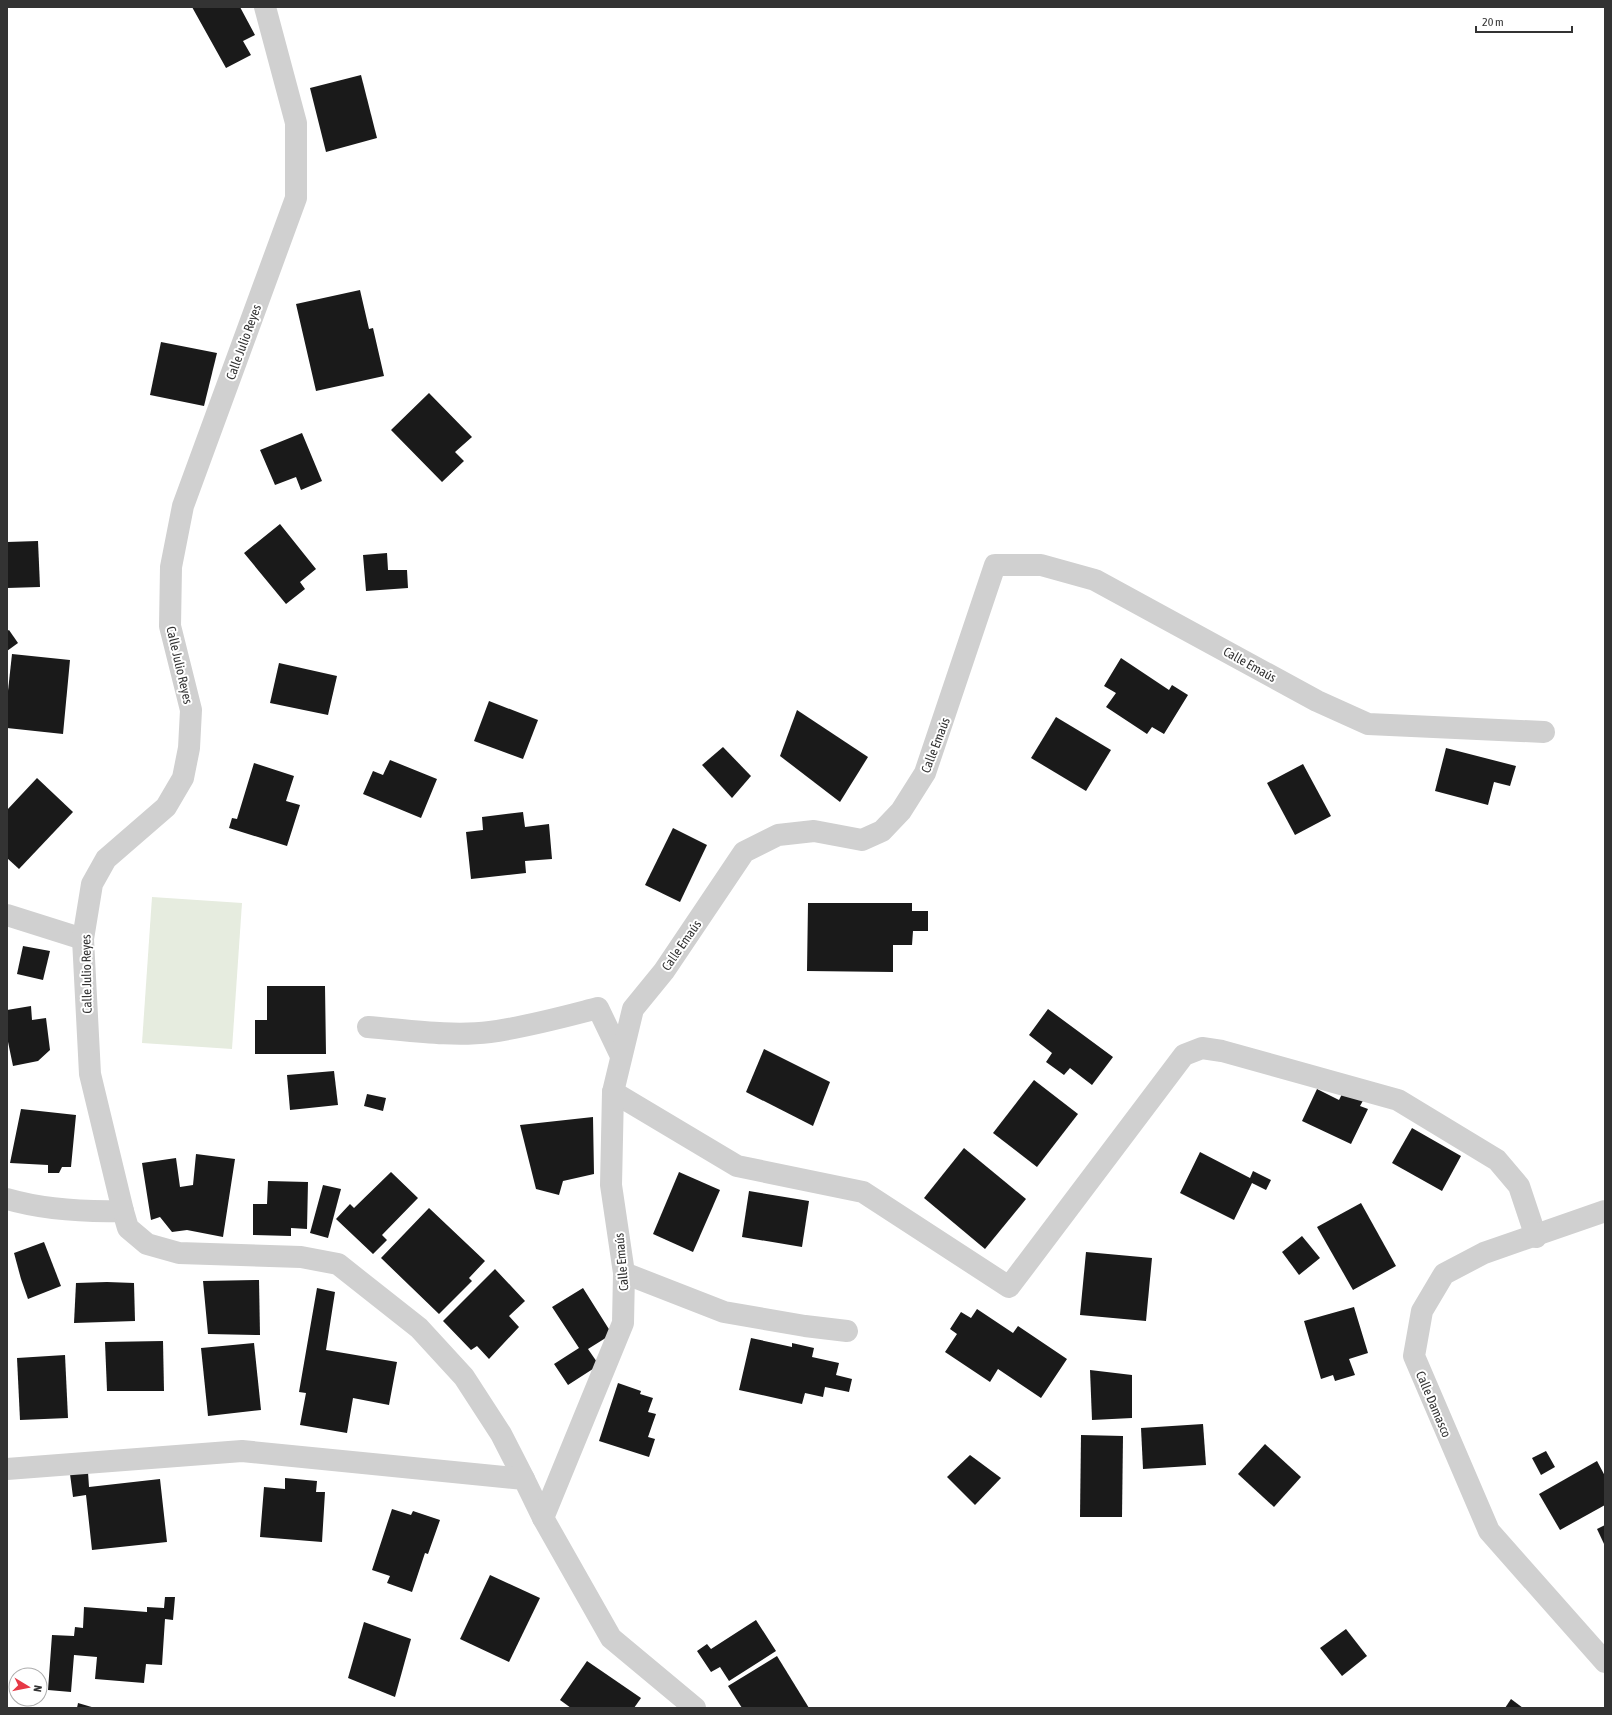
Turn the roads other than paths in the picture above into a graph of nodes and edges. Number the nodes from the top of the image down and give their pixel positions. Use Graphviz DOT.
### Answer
graph roads {
  1 [pos="265,7"];
  2 [pos="1544,732"];
  3 [pos="7,915"];
  4 [pos="84,939"];
  5 [pos="368,1027"];
  6 [pos="621,1056"];
  7 [pos="613,1092"];
  8 [pos="7,1199"];
  9 [pos="123,1211"];
  10 [pos="1605,1212"];
  11 [pos="1536,1237"];
  12 [pos="624,1274"];
  13 [pos="847,1331"];
  14 [pos="7,1470"];
  15 [pos="524,1479"];
  16 [pos="543,1518"];
  17 [pos="1605,1662"];
  18 [pos="696,1708"];
  1 -- 4 [label="street, Calle Julio Reyes"];
  2 -- 6 [label="street, Calle Emaús"];
  3 -- 4 [label="street"];
  4 -- 9 [label="street, Calle Julio Reyes"];
  5 -- 6 [label="street"];
  6 -- 7 [label="street, Calle Emaús"];
  7 -- 11 [label="street"];
  7 -- 12 [label="street, Calle Emaús"];
  8 -- 9 [label="street"];
  9 -- 15 [label="street, Calle Julio Reyes"];
  10 -- 11 [label="street, Calle Damasco"];
  11 -- 17 [label="street, Calle Damasco"];
  12 -- 13 [label="street"];
  12 -- 16 [label="street, Calle Emaús"];
  14 -- 15 [label="street"];
  15 -- 16 [label="street, Calle Julio Reyes"];
  16 -- 18 [label="street, Calle Julio Reyes"];
}
